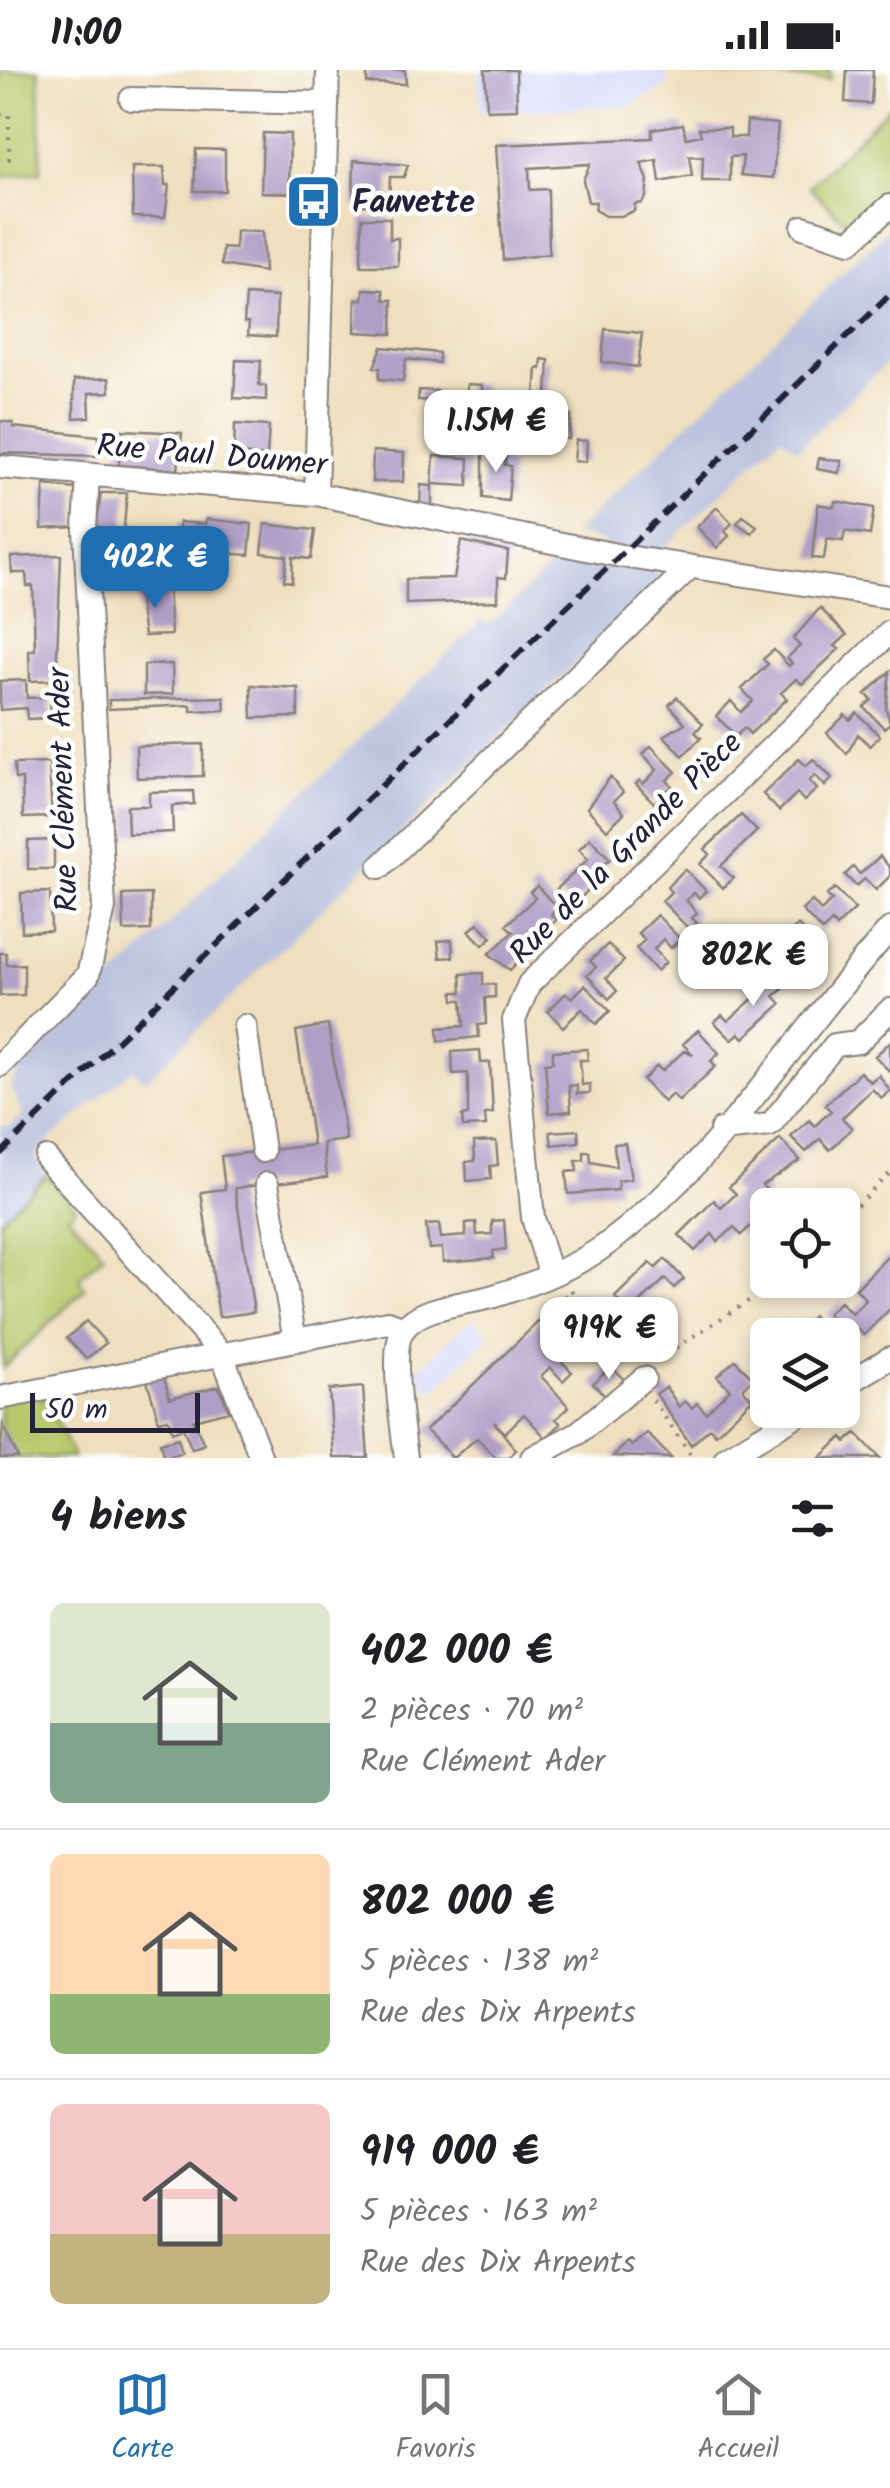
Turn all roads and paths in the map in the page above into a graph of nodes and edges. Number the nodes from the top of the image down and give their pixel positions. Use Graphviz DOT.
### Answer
graph roads {
  1 [pos="328,70"];
  2 [pos="131,99"];
  3 [pos="327,103"];
  4 [pos="0,114"];
  5 [pos="0,160"];
  6 [pos="890,206"];
  7 [pos="802,227"];
  8 [pos="0,466"];
  9 [pos="88,475"];
  10 [pos="316,494"];
  11 [pos="690,567"];
  12 [pos="890,596"];
  13 [pos="890,632"];
  14 [pos="380,867"];
  15 [pos="890,928"];
  16 [pos="890,1010"];
  17 [pos="244,1026"];
  18 [pos="0,1065"];
  19 [pos="722,1130"];
  20 [pos="263,1151"];
  21 [pos="46,1158"];
  22 [pos="890,1173"];
  23 [pos="268,1184"];
  24 [pos="860,1202"];
  25 [pos="550,1273"];
  26 [pos="755,1298"];
  27 [pos="404,1328"];
  28 [pos="295,1340"];
  29 [pos="222,1354"];
  30 [pos="890,1358"];
  31 [pos="650,1369"];
  32 [pos="860,1376"];
  33 [pos="0,1398"];
  34 [pos="775,1428"];
  35 [pos="442,1446"];
  36 [pos="262,1458"];
  37 [pos="406,1458"];
  38 [pos="451,1458"];
  39 [pos="532,1458"];
  40 [pos="726,1458"];
  1 -- 3 [label="street"];
  2 -- 3 [label="street"];
  3 -- 10 [label="street"];
  4 -- 5 [label="path"];
  6 -- 7 [label="street"];
  8 -- 9 [label="street, Rue Paul Doumer"];
  9 -- 10 [label="street, Rue Paul Doumer"];
  9 -- 18 [label="street, Rue Clément Ader"];
  10 -- 11 [label="street, Rue Paul Doumer"];
  11 -- 12 [label="street, Rue Paul Doumer"];
  11 -- 14 [label="street"];
  13 -- 25 [label="street, Rue de la Grande Pièce"];
  15 -- 19 [label="street"];
  16 -- 19 [label="street"];
  17 -- 20 [label="street"];
  19 -- 25 [label="street"];
  21 -- 29 [label="street"];
  22 -- 24 [label="path"];
  23 -- 28 [label="street"];
  25 -- 27 [label="street"];
  26 -- 31 [label="path"];
  27 -- 28 [label="street"];
  27 -- 37 [label="street"];
  28 -- 29 [label="street"];
  29 -- 33 [label="street"];
  29 -- 36 [label="street"];
  30 -- 32 [label="street"];
  31 -- 39 [label="street"];
  34 -- 40 [label="street"];
  35 -- 38 [label="path"];
}
